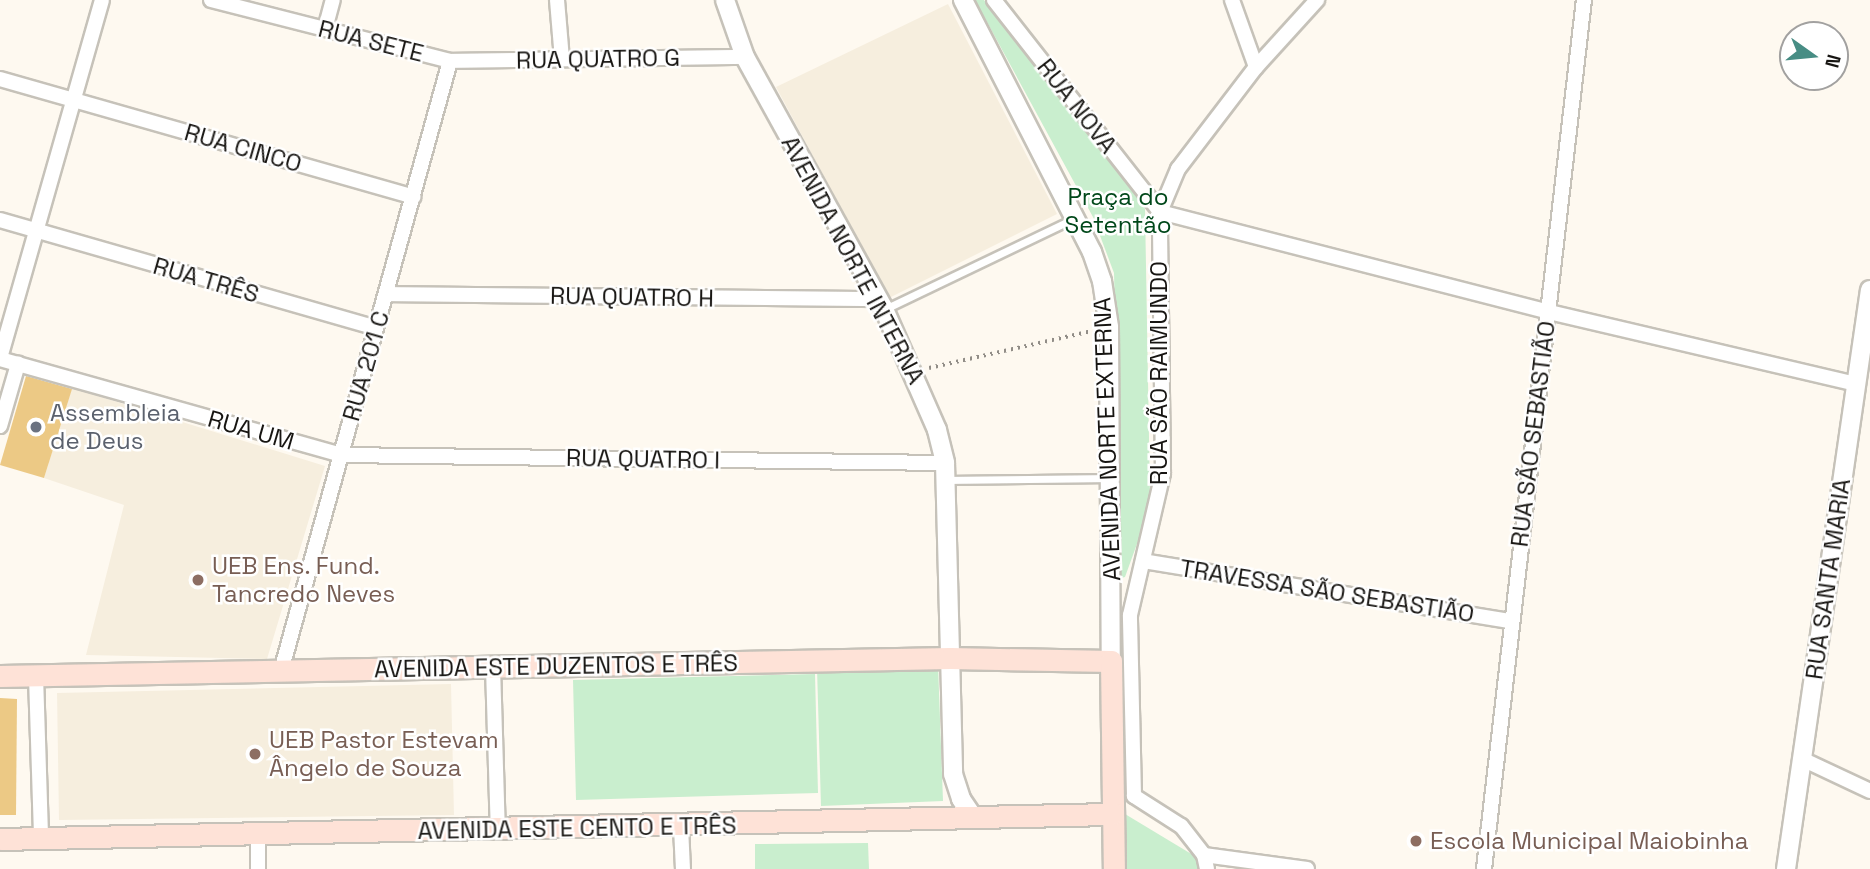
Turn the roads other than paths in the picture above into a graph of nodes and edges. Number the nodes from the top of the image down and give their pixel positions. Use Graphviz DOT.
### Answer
graph roads {
  1 [pos="102,0"];
  2 [pos="211,0"];
  3 [pos="332,0"];
  4 [pos="557,0"];
  5 [pos="725,0"];
  6 [pos="962,0"];
  7 [pos="994,0"];
  8 [pos="1232,0"];
  9 [pos="1317,0"];
  10 [pos="1584,0"];
  11 [pos="325,29"];
  12 [pos="745,57"];
  13 [pos="562,59"];
  14 [pos="450,61"];
  15 [pos="1256,67"];
  16 [pos="0,79"];
  17 [pos="74,100"];
  18 [pos="413,197"];
  19 [pos="1160,212"];
  20 [pos="1074,218"];
  21 [pos="0,220"];
  22 [pos="36,231"];
  23 [pos="1870,289"];
  24 [pos="386,294"];
  25 [pos="882,304"];
  26 [pos="1549,312"];
  27 [pos="376,328"];
  28 [pos="0,358"];
  29 [pos="18,364"];
  30 [pos="1856,384"];
  31 [pos="0,426"];
  32 [pos="341,455"];
  33 [pos="946,471"];
  34 [pos="1111,478"];
  35 [pos="1143,561"];
  36 [pos="1510,621"];
  37 [pos="950,658"];
  38 [pos="1111,661"];
  39 [pos="493,667"];
  40 [pos="281,671"];
  41 [pos="0,676"];
  42 [pos="36,676"];
  43 [pos="1802,759"];
  44 [pos="1870,791"];
  45 [pos="1120,802"];
  46 [pos="975,818"];
  47 [pos="681,827"];
  48 [pos="498,831"];
  49 [pos="258,833"];
  50 [pos="0,839"];
  51 [pos="41,839"];
  52 [pos="1206,862"];
  53 [pos="258,869"];
  54 [pos="682,869"];
  55 [pos="1114,869"];
  56 [pos="1307,869"];
  57 [pos="1484,869"];
  58 [pos="1786,869"];
  1 -- 17 [label="street"];
  2 -- 11 [label="street, RUA SETE"];
  3 -- 11 [label="street"];
  4 -- 13 [label="street"];
  5 -- 12 [label="street, AVENIDA NORTE INTERNA"];
  6 -- 20 [label="street, AVENIDA NORTE EXTERNA"];
  7 -- 19 [label="street, RUA NOVA"];
  8 -- 15 [label="street"];
  9 -- 15 [label="street, RUA SÃO RAIMUNDO"];
  10 -- 26 [label="street, RUA SÃO SEBASTIÃO"];
  11 -- 14 [label="street, RUA SETE"];
  12 -- 13 [label="street, RUA QUATRO G"];
  12 -- 25 [label="street, AVENIDA NORTE INTERNA"];
  13 -- 14 [label="street, RUA QUATRO G"];
  14 -- 18 [label="street, RUA 201 C"];
  15 -- 19 [label="street, RUA SÃO RAIMUNDO"];
  16 -- 17 [label="street, RUA CINCO"];
  17 -- 18 [label="street, RUA CINCO"];
  17 -- 22 [label="street"];
  18 -- 24 [label="street, RUA 201 C"];
  19 -- 26 [label="street"];
  19 -- 35 [label="street, RUA SÃO RAIMUNDO"];
  20 -- 25 [label="lane"];
  20 -- 34 [label="street, AVENIDA NORTE EXTERNA"];
  21 -- 22 [label="street, RUA TRÊS"];
  22 -- 27 [label="street, RUA TRÊS"];
  22 -- 28 [label="street, RUA UM"];
  23 -- 30 [label="street, RUA SANTA MARIA"];
  24 -- 25 [label="street, RUA QUATRO H"];
  24 -- 27 [label="street, RUA 201 C"];
  25 -- 33 [label="street, AVENIDA NORTE INTERNA"];
  26 -- 30 [label="street"];
  26 -- 36 [label="street, RUA SÃO SEBASTIÃO"];
  27 -- 32 [label="street, RUA 201 C"];
  28 -- 29 [label="street, RUA UM"];
  29 -- 31 [label="street"];
  29 -- 32 [label="street, RUA UM"];
  30 -- 43 [label="street, RUA SANTA MARIA"];
  32 -- 33 [label="street, RUA QUATRO I"];
  32 -- 40 [label="street, RUA 201 C"];
  33 -- 34 [label="lane"];
  33 -- 37 [label="street, AVENIDA NORTE INTERNA"];
  34 -- 38 [label="street, AVENIDA NORTE EXTERNA"];
  35 -- 36 [label="street, TRAVESSA SÃO SEBASTIÃO"];
  35 -- 45 [label="street, RUA SÃO RAIMUNDO"];
  36 -- 57 [label="street, RUA SÃO SEBASTIÃO"];
  37 -- 38 [label="main road, AVENIDA ESTE DUZENTOS E TRÊS"];
  37 -- 39 [label="main road, AVENIDA ESTE DUZENTOS E TRÊS"];
  37 -- 46 [label="street, AVENIDA NORTE INTERNA"];
  38 -- 45 [label="main road, AVENIDA NORTE EXTERNA"];
  39 -- 40 [label="main road, AVENIDA ESTE DUZENTOS E TRÊS"];
  39 -- 48 [label="street"];
  40 -- 42 [label="main road, AVENIDA ESTE DUZENTOS E TRÊS"];
  41 -- 42 [label="main road, AVENIDA ESTE DUZENTOS E TRÊS"];
  42 -- 51 [label="street"];
  43 -- 44 [label="street"];
  43 -- 58 [label="street, RUA SANTA MARIA"];
  45 -- 46 [label="main road, AVENIDA ESTE CENTO E TRÊS"];
  45 -- 52 [label="street"];
  45 -- 55 [label="main road, AVENIDA NORTE EXTERNA"];
  46 -- 47 [label="main road, AVENIDA ESTE CENTO E TRÊS"];
  47 -- 48 [label="main road, AVENIDA ESTE CENTO E TRÊS"];
  47 -- 54 [label="street"];
  48 -- 49 [label="main road, AVENIDA ESTE CENTO E TRÊS"];
  49 -- 51 [label="main road, AVENIDA ESTE CENTO E TRÊS"];
  49 -- 53 [label="street"];
  50 -- 51 [label="main road, AVENIDA ESTE CENTO E TRÊS"];
  52 -- 56 [label="street"];
}
